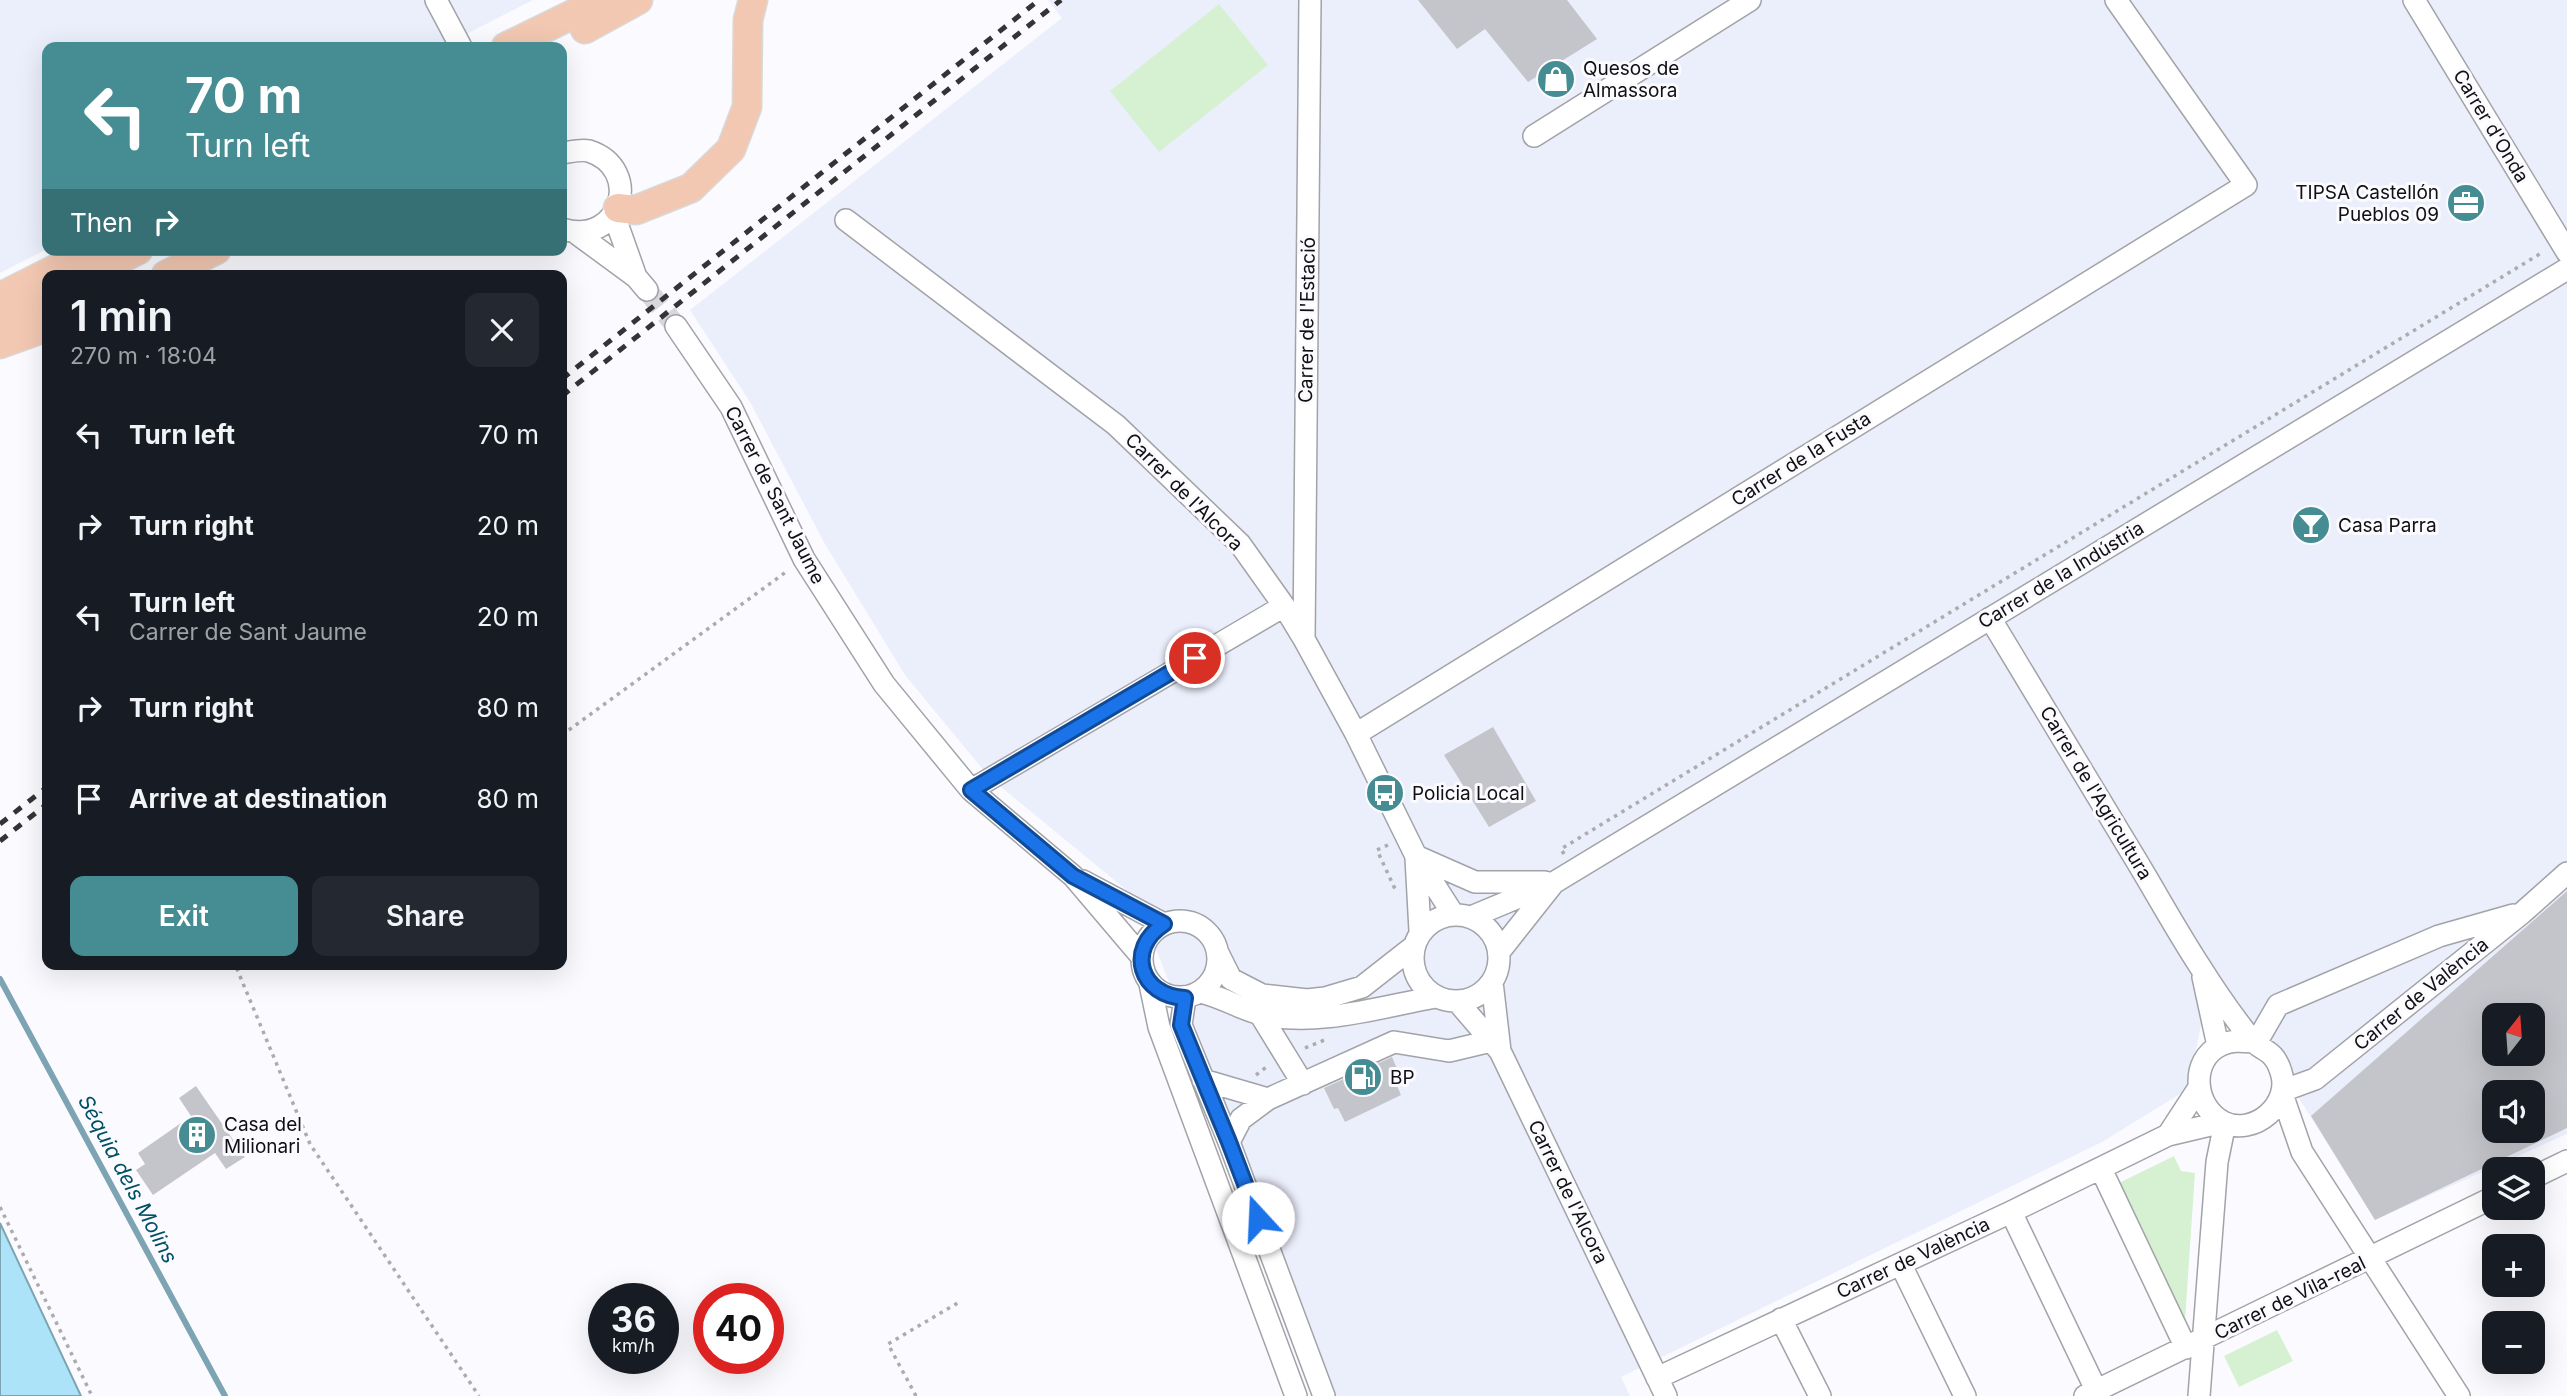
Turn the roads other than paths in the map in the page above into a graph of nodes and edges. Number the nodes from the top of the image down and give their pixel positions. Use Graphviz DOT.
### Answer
graph roads {
  1 [pos="436,0"];
  2 [pos="602,0"];
  3 [pos="638,0"];
  4 [pos="753,0"];
  5 [pos="1310,0"];
  6 [pos="1750,0"];
  7 [pos="2116,0"];
  8 [pos="2414,0"];
  9 [pos="458,42"];
  10 [pos="516,42"];
  11 [pos="558,42"];
  12 [pos="1534,136"];
  13 [pos="567,152"];
  14 [pos="616,211"];
  15 [pos="846,220"];
  16 [pos="569,231"];
  17 [pos="2564,246"];
  18 [pos="82,256"];
  19 [pos="126,256"];
  20 [pos="204,256"];
  21 [pos="2567,269"];
  22 [pos="54,270"];
  23 [pos="99,270"];
  24 [pos="176,270"];
  25 [pos="42,276"];
  26 [pos="0,297"];
  27 [pos="42,298"];
  28 [pos="0,319"];
  29 [pos="676,326"];
  30 [pos="42,329"];
  31 [pos="0,344"];
  32 [pos="1284,606"];
  33 [pos="1990,618"];
  34 [pos="1304,639"];
  35 [pos="1356,734"];
  36 [pos="971,790"];
  37 [pos="1416,856"];
  38 [pos="2567,873"];
  39 [pos="1073,876"];
  40 [pos="1555,882"];
  41 [pos="2522,913"];
  42 [pos="1462,916"];
  43 [pos="1164,924"];
  44 [pos="1417,939"];
  45 [pos="1499,952"];
  46 [pos="1218,953"];
  47 [pos="1141,956"];
  48 [pos="2202,969"];
  49 [pos="1492,982"];
  50 [pos="1150,984"];
  51 [pos="1193,995"];
  52 [pos="1446,999"];
  53 [pos="1393,1005"];
  54 [pos="1260,1014"];
  55 [pos="1472,1019"];
  56 [pos="1394,1042"];
  57 [pos="2254,1042"];
  58 [pos="1496,1046"];
  59 [pos="2218,1046"];
  60 [pos="1449,1051"];
  61 [pos="1203,1080"];
  62 [pos="1303,1084"];
  63 [pos="2198,1090"];
  64 [pos="2282,1093"];
  65 [pos="1268,1099"];
  66 [pos="2264,1118"];
  67 [pos="2224,1122"];
  68 [pos="2168,1135"];
  69 [pos="1229,1142"];
  70 [pos="2302,1152"];
  71 [pos="2567,1161"];
  72 [pos="2101,1169"];
  73 [pos="2545,1172"];
  74 [pos="2482,1203"];
  75 [pos="2011,1212"];
  76 [pos="2370,1258"];
  77 [pos="1901,1265"];
  78 [pos="1782,1319"];
  79 [pos="2194,1344"];
  80 [pos="1661,1387"];
  81 [pos="2094,1394"];
  82 [pos="1296,1396"];
  83 [pos="1324,1396"];
  84 [pos="1820,1396"];
  85 [pos="1965,1396"];
  86 [pos="2199,1396"];
  87 [pos="2459,1396"];
  1 -- 9 [label="street"];
  2 -- 10 [label="main road"];
  3 -- 11 [label="main road"];
  4 -- 14 [label="main road"];
  5 -- 34 [label="street, Carrer de l'Estació"];
  6 -- 12 [label="street"];
  7 -- 35 [label="street, Carrer de la Fusta"];
  8 -- 17 [label="street, Carrer d'Onda"];
  13 -- 14 [label="street"];
  14 -- 16 [label="street"];
  14 -- 16 [label="street"];
  15 -- 32 [label="street, Carrer de l'Alcora"];
  18 -- 22 [label="main road"];
  19 -- 23 [label="main road"];
  20 -- 24 [label="main road"];
  21 -- 33 [label="street, Carrer de la Indústria"];
  25 -- 26 [label="main road"];
  27 -- 28 [label="main road"];
  29 -- 36 [label="street, Carrer de Sant Jaume"];
  30 -- 31 [label="main road"];
  32 -- 34 [label="street, Carrer de l'Alcora"];
  32 -- 36 [label="street"];
  33 -- 40 [label="street, Carrer de la Indústria"];
  33 -- 48 [label="street, Carrer de l'Agricultura"];
  34 -- 35 [label="street, Carrer de l'Alcora"];
  35 -- 37 [label="street, Carrer de l'Alcora"];
  36 -- 39 [label="street, Carrer de Sant Jaume"];
  37 -- 40 [label="street"];
  37 -- 42 [label="street, Carrer de l'Alcora"];
  37 -- 44 [label="street, Carrer de l'Alcora"];
  38 -- 41 [label="street, Carrer de València"];
  39 -- 43 [label="street, Carrer de Sant Jaume"];
  39 -- 47 [label="street, Carrer de Sant Jaume"];
  40 -- 42 [label="street, Carrer de la Indústria"];
  40 -- 45 [label="street, Carrer de la Indústria"];
  41 -- 57 [label="street, Carrer de València"];
  41 -- 64 [label="street, Carrer de València"];
  42 -- 44 [label="street"];
  42 -- 45 [label="street"];
  43 -- 46 [label="street"];
  43 -- 47 [label="street"];
  44 -- 46 [label="street"];
  44 -- 52 [label="street"];
  45 -- 49 [label="street"];
  46 -- 51 [label="street"];
  47 -- 50 [label="street"];
  48 -- 57 [label="street, Carrer de l'Agricultura"];
  48 -- 59 [label="street, Carrer de l'Agricultura"];
  49 -- 52 [label="street"];
  49 -- 58 [label="street, Carrer de l'Alcora"];
  50 -- 51 [label="street"];
  50 -- 82 [label="street"];
  51 -- 54 [label="street"];
  51 -- 61 [label="street"];
  52 -- 53 [label="street"];
  52 -- 55 [label="street"];
  53 -- 54 [label="street"];
  53 -- 56 [label="street"];
  54 -- 62 [label="street"];
  55 -- 58 [label="street"];
  55 -- 60 [label="street"];
  56 -- 60 [label="street"];
  56 -- 62 [label="street"];
  57 -- 59 [label="street"];
  57 -- 64 [label="street"];
  58 -- 60 [label="street"];
  58 -- 80 [label="street, Carrer de l'Alcora"];
  59 -- 63 [label="street"];
  61 -- 65 [label="street"];
  61 -- 69 [label="street"];
  62 -- 65 [label="street"];
  63 -- 67 [label="street"];
  63 -- 68 [label="street, Carrer de València"];
  64 -- 66 [label="street"];
  64 -- 70 [label="street"];
  65 -- 69 [label="street"];
  66 -- 67 [label="street"];
  66 -- 70 [label="street"];
  67 -- 68 [label="street, Carrer de València"];
  67 -- 79 [label="street"];
  68 -- 72 [label="street, Carrer de València"];
  69 -- 83 [label="street"];
  70 -- 76 [label="street"];
  71 -- 73 [label="street"];
  72 -- 75 [label="street, Carrer de València"];
  72 -- 79 [label="street"];
  74 -- 76 [label="street, Carrer de Vila-real"];
  75 -- 77 [label="street, Carrer de València"];
  75 -- 81 [label="street"];
  76 -- 79 [label="street, Carrer de Vila-real"];
  76 -- 87 [label="street"];
  77 -- 78 [label="street, Carrer de València"];
  77 -- 85 [label="street"];
  78 -- 80 [label="street, Carrer de València"];
  78 -- 84 [label="street"];
  79 -- 81 [label="street, Carrer de Vila-real"];
  79 -- 86 [label="street"];
}
